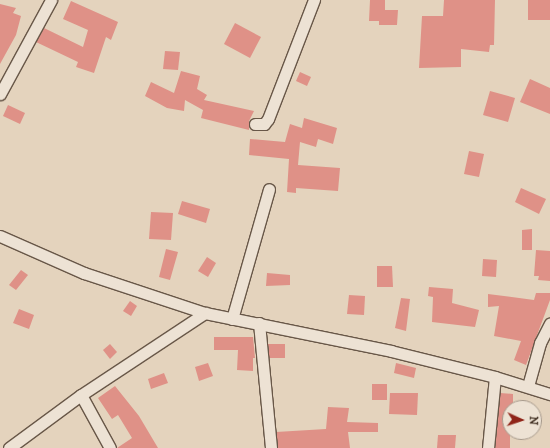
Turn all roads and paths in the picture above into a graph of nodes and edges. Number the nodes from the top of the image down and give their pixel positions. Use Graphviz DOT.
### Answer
graph roads {
  1 [pos="51,0"];
  2 [pos="314,0"];
  3 [pos="0,94"];
  4 [pos="255,124"];
  5 [pos="269,189"];
  6 [pos="0,236"];
  7 [pos="205,313"];
  8 [pos="232,319"];
  9 [pos="550,323"];
  10 [pos="259,324"];
  11 [pos="495,377"];
  12 [pos="528,386"];
  13 [pos="550,394"];
  14 [pos="81,395"];
  15 [pos="9,448"];
  16 [pos="110,448"];
  17 [pos="272,448"];
  18 [pos="488,448"];
  1 -- 3 [label="street"];
  2 -- 4 [label="street"];
  5 -- 8 [label="street"];
  6 -- 7 [label="street"];
  7 -- 8 [label="street"];
  7 -- 14 [label="street"];
  8 -- 10 [label="street"];
  9 -- 12 [label="street"];
  10 -- 11 [label="street"];
  10 -- 17 [label="street"];
  11 -- 12 [label="street"];
  11 -- 18 [label="street"];
  12 -- 13 [label="street"];
  14 -- 15 [label="street"];
  14 -- 16 [label="street"];
}
